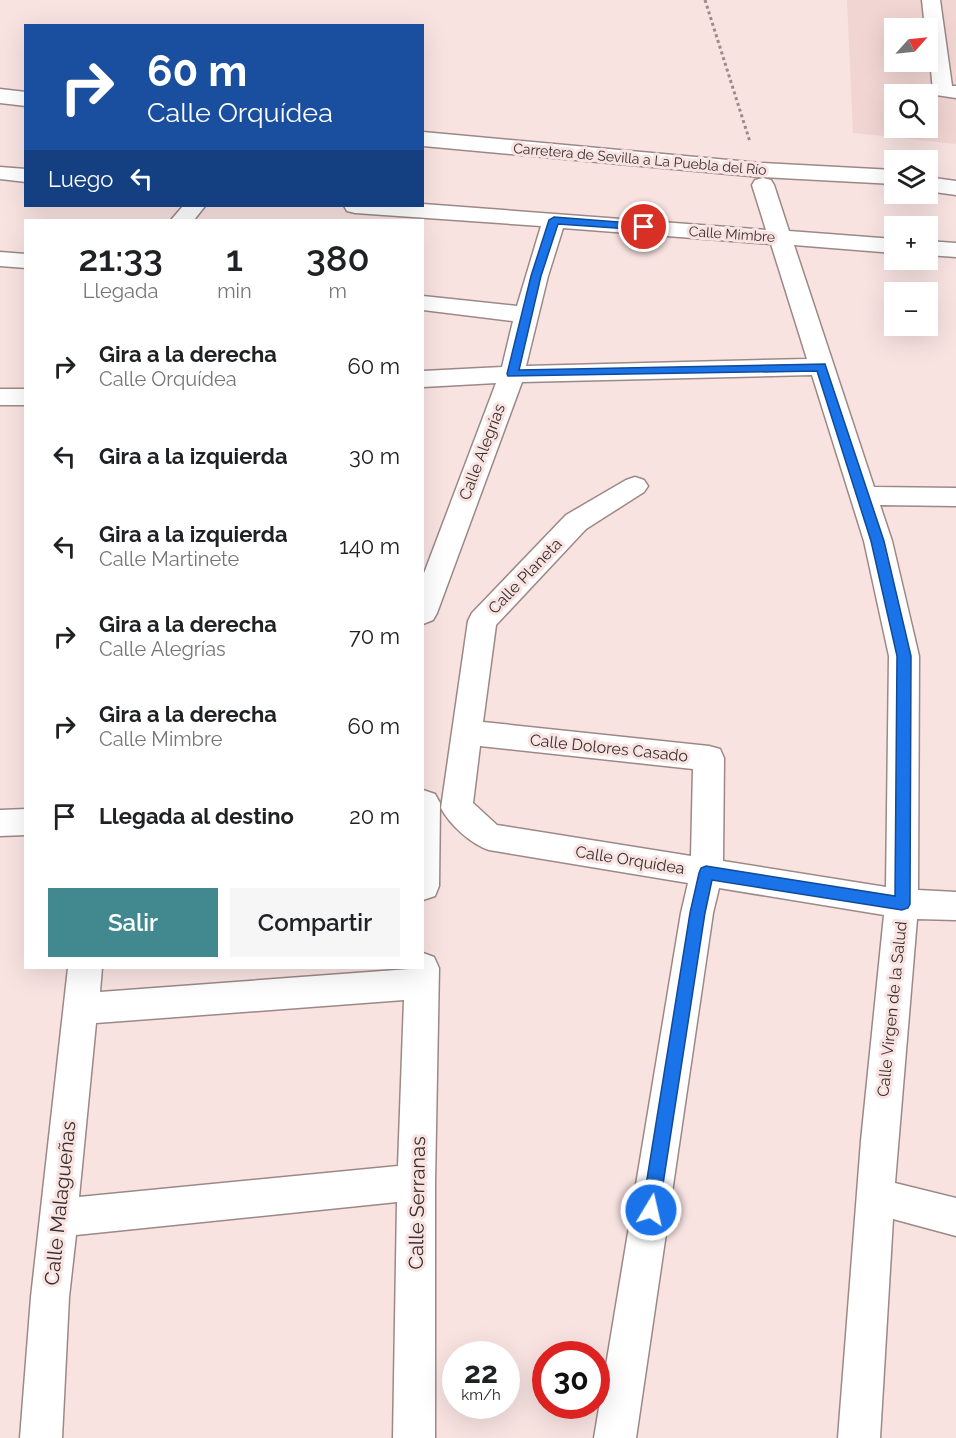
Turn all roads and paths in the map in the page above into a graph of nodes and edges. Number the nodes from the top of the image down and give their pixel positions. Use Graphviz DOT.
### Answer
graph roads {
  1 [pos="705,0"];
  2 [pos="931,0"];
  3 [pos="956,92"];
  4 [pos="0,96"];
  5 [pos="0,101"];
  6 [pos="24,101"];
  7 [pos="24,101"];
  8 [pos="424,139"];
  9 [pos="750,143"];
  10 [pos="0,174"];
  11 [pos="24,176"];
  12 [pos="884,177"];
  13 [pos="938,177"];
  14 [pos="956,178"];
  15 [pos="763,185"];
  16 [pos="938,186"];
  17 [pos="956,188"];
  18 [pos="193,207"];
  19 [pos="369,207"];
  20 [pos="183,219"];
  21 [pos="554,220"];
  22 [pos="780,237"];
  23 [pos="884,245"];
  24 [pos="938,249"];
  25 [pos="956,250"];
  26 [pos="0,259"];
  27 [pos="24,261"];
  28 [pos="424,303"];
  29 [pos="527,315"];
  30 [pos="821,367"];
  31 [pos="512,374"];
  32 [pos="424,379"];
  33 [pos="24,397"];
  34 [pos="0,398"];
  35 [pos="635,486"];
  36 [pos="864,496"];
  37 [pos="956,497"];
  38 [pos="424,610"];
  39 [pos="469,733"];
  40 [pos="424,802"];
  41 [pos="457,808"];
  42 [pos="24,822"];
  43 [pos="0,823"];
  44 [pos="706,873"];
  45 [pos="902,904"];
  46 [pos="956,906"];
  47 [pos="85,969"];
  48 [pos="422,975"];
  49 [pos="80,1009"];
  50 [pos="416,1182"];
  51 [pos="875,1196"];
  52 [pos="956,1217"];
  53 [pos="60,1218"];
  54 [pos="41,1438"];
  55 [pos="414,1438"];
  56 [pos="615,1438"];
  57 [pos="859,1438"];
  1 -- 9 [label="path"];
  2 -- 3 [label="street"];
  4 -- 6 [label="main road"];
  5 -- 7 [label="main road"];
  8 -- 12 [label="main road, Carretera de Sevilla a La Puebla del Río"];
  10 -- 11 [label="street"];
  13 -- 14 [label="main road"];
  15 -- 22 [label="street, Calle Virgen de la Salud"];
  16 -- 17 [label="main road"];
  18 -- 20 [label="street"];
  19 -- 21 [label="street, Calle Mimbre"];
  21 -- 22 [label="street, Calle Mimbre"];
  21 -- 29 [label="street, Calle Alegrías"];
  22 -- 23 [label="street, Calle Mimbre"];
  22 -- 30 [label="street, Calle Virgen de la Salud"];
  24 -- 25 [label="street"];
  26 -- 27 [label="street"];
  28 -- 29 [label="street"];
  29 -- 31 [label="street, Calle Alegrías"];
  30 -- 31 [label="street"];
  30 -- 36 [label="street, Calle Virgen de la Salud"];
  31 -- 32 [label="street"];
  31 -- 38 [label="street, Calle Alegrías"];
  33 -- 34 [label="street"];
  35 -- 39 [label="street, Calle Planeta"];
  36 -- 37 [label="street"];
  36 -- 45 [label="street, Calle Virgen de la Salud"];
  39 -- 41 [label="street, Calle Planeta"];
  39 -- 44 [label="street, Calle Dolores Casado"];
  40 -- 41 [label="street"];
  41 -- 44 [label="street, Calle Orquídea"];
  42 -- 43 [label="street"];
  44 -- 45 [label="street, Calle Orquídea"];
  44 -- 56 [label="street, Calle Dolores Casado"];
  45 -- 46 [label="street, Calle Orquídea"];
  45 -- 51 [label="street, Calle Virgen de la Salud"];
  47 -- 49 [label="street, Calle Malagueñas"];
  48 -- 49 [label="street"];
  48 -- 50 [label="street, Calle Serranas"];
  49 -- 53 [label="street, Calle Malagueñas"];
  50 -- 53 [label="street"];
  50 -- 55 [label="street, Calle Serranas"];
  51 -- 52 [label="street"];
  51 -- 57 [label="street, Calle Virgen de la Salud"];
  53 -- 54 [label="street, Calle Malagueñas"];
}
